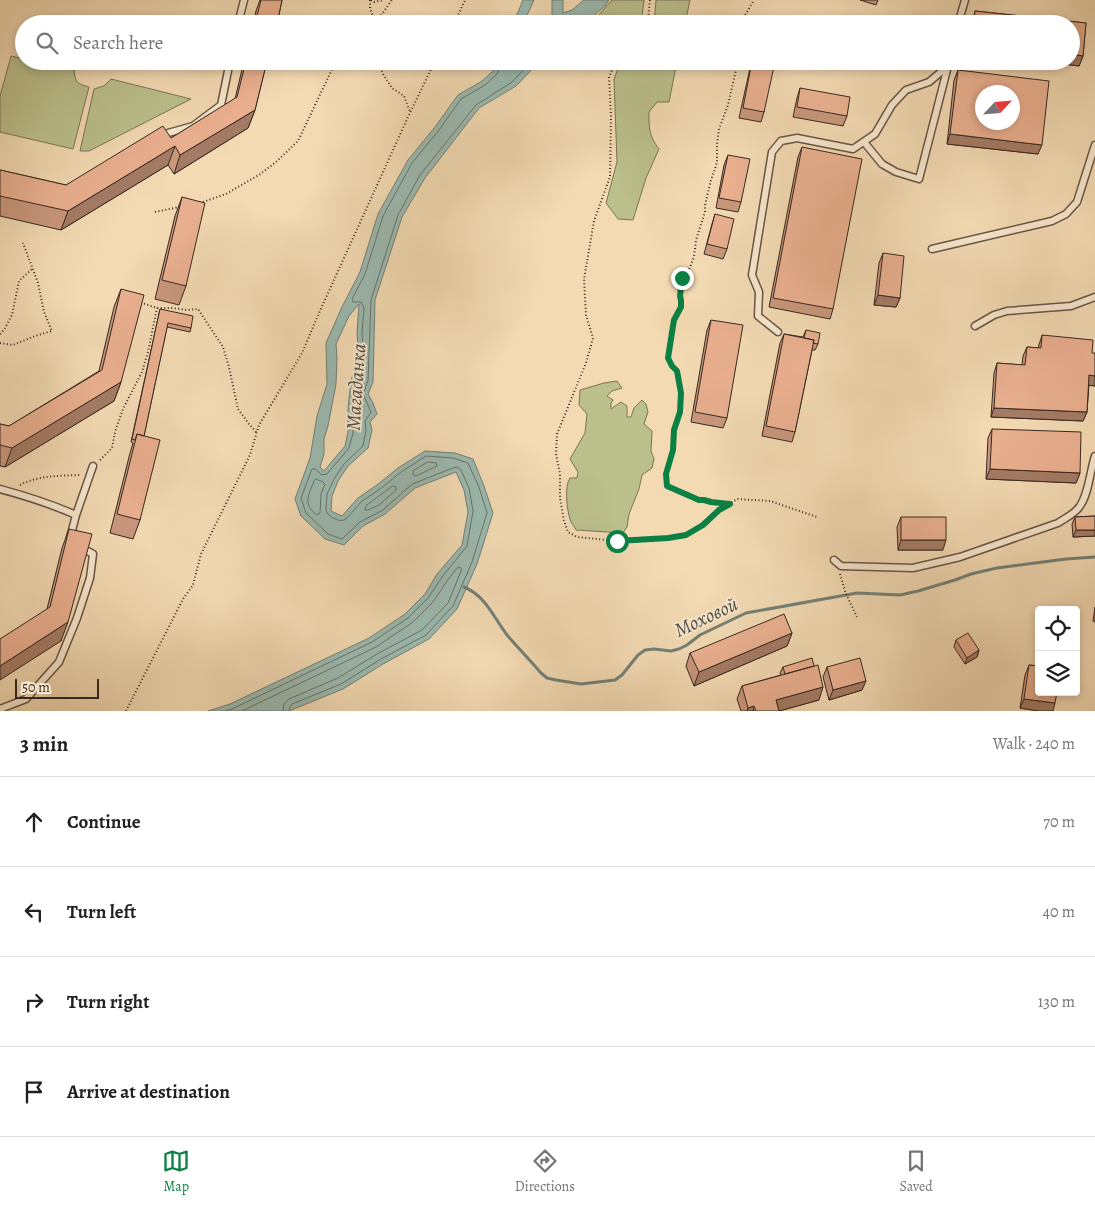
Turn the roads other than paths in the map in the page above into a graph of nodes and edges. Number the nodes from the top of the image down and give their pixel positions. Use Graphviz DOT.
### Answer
graph roads {
  1 [pos="244,0"];
  2 [pos="965,0"];
  3 [pos="240,15"];
  4 [pos="961,15"];
  5 [pos="228,70"];
  6 [pos="942,70"];
  7 [pos="946,70"];
  8 [pos="156,136"];
  9 [pos="864,142"];
  10 [pos="1095,145"];
  11 [pos="932,249"];
  12 [pos="1095,298"];
  13 [pos="975,326"];
  14 [pos="778,332"];
  15 [pos="1095,456"];
  16 [pos="93,466"];
  17 [pos="0,490"];
  18 [pos="76,515"];
  19 [pos="834,560"];
  20 [pos="0,709"];
  1 -- 3 [label="lane"];
  2 -- 4 [label="lane"];
  5 -- 8 [label="lane"];
  6 -- 9 [label="lane"];
  7 -- 9 [label="lane"];
  9 -- 14 [label="lane"];
  10 -- 11 [label="lane"];
  12 -- 13 [label="lane"];
  15 -- 19 [label="lane"];
  16 -- 18 [label="lane"];
  17 -- 18 [label="lane"];
  18 -- 20 [label="lane"];
}
